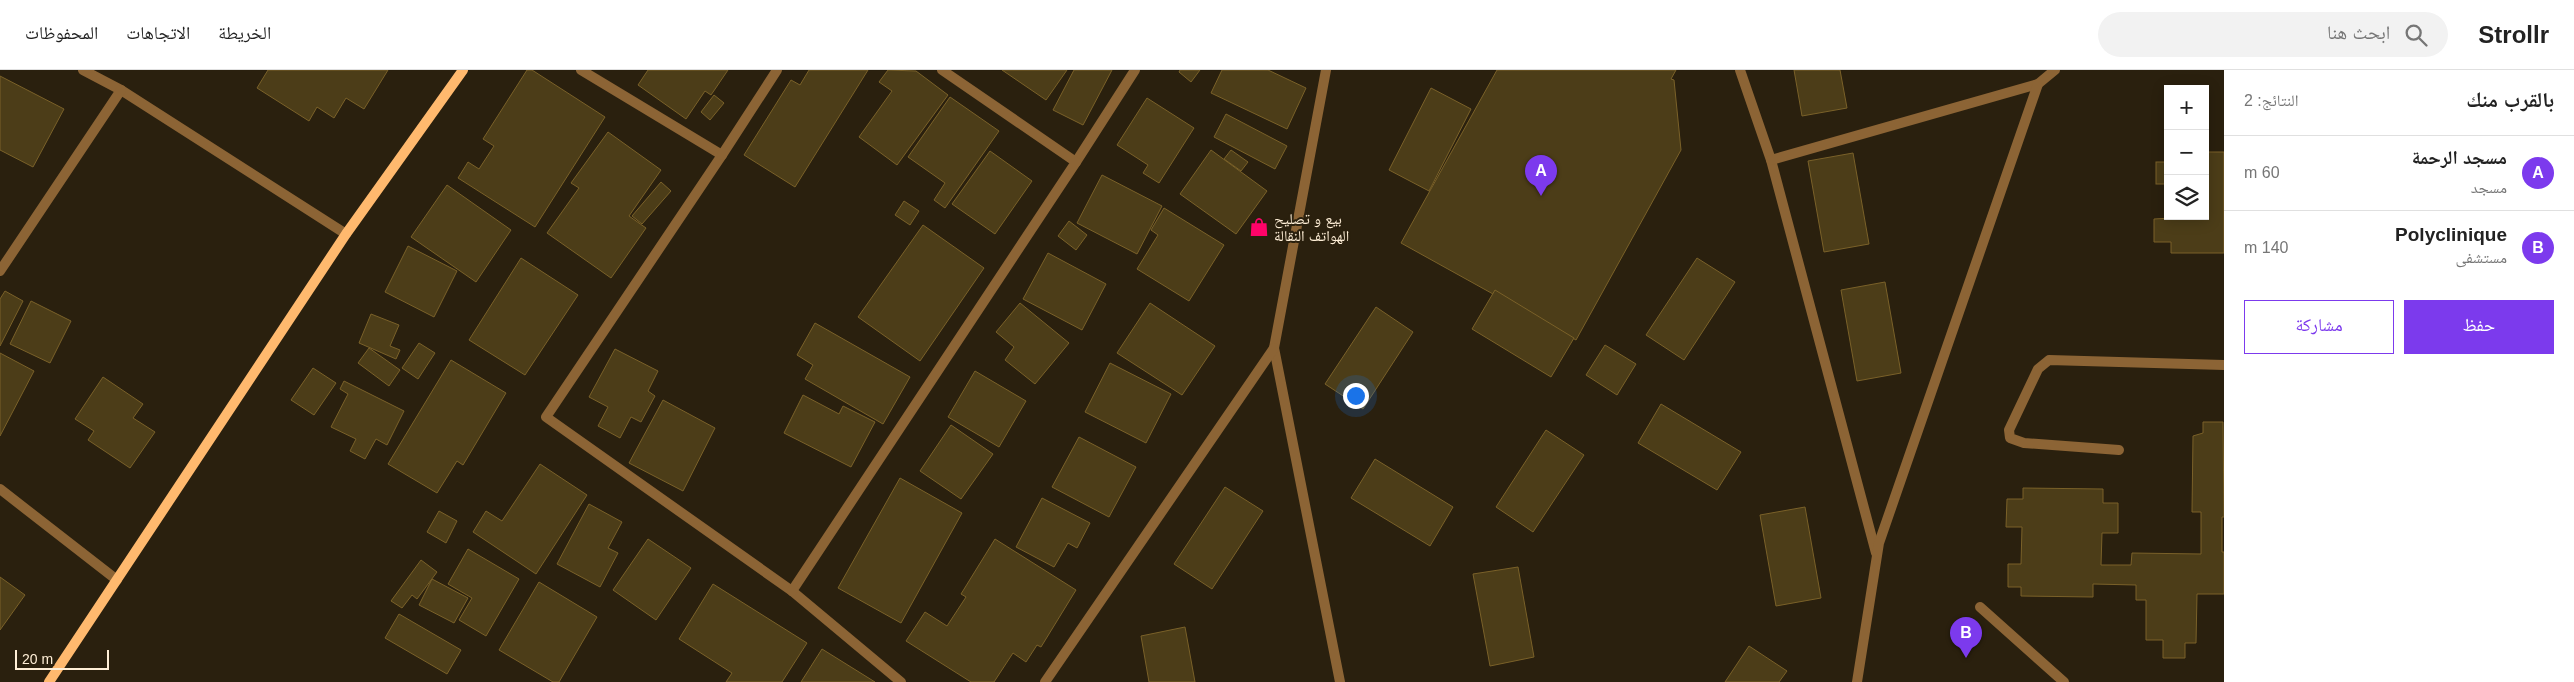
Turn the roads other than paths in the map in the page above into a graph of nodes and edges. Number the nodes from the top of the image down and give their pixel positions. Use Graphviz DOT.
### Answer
graph roads {
  1 [pos="83,70"];
  2 [pos="463,70"];
  3 [pos="581,70"];
  4 [pos="777,70"];
  5 [pos="942,70"];
  6 [pos="1135,70"];
  7 [pos="1326,70"];
  8 [pos="1740,70"];
  9 [pos="2055,70"];
  10 [pos="2038,84"];
  11 [pos="121,90"];
  12 [pos="722,155"];
  13 [pos="1772,160"];
  14 [pos="1076,162"];
  15 [pos="346,234"];
  16 [pos="0,271"];
  17 [pos="1274,348"];
  18 [pos="2224,366"];
  19 [pos="2119,450"];
  20 [pos="0,488"];
  21 [pos="1877,556"];
  22 [pos="117,580"];
  23 [pos="792,591"];
  24 [pos="1980,607"];
  25 [pos="49,682"];
  26 [pos="901,682"];
  27 [pos="1045,682"];
  28 [pos="1340,682"];
  29 [pos="1857,682"];
  30 [pos="2064,682"];
  1 -- 11 [label="street"];
  2 -- 15 [label="main road"];
  3 -- 12 [label="street"];
  4 -- 12 [label="street"];
  5 -- 14 [label="street"];
  6 -- 14 [label="street"];
  7 -- 17 [label="street"];
  8 -- 13 [label="street"];
  9 -- 10 [label="street"];
  10 -- 13 [label="street"];
  10 -- 21 [label="street"];
  11 -- 15 [label="street"];
  11 -- 16 [label="street"];
  12 -- 23 [label="street"];
  13 -- 21 [label="street"];
  14 -- 23 [label="street"];
  15 -- 22 [label="main road"];
  17 -- 27 [label="street"];
  17 -- 28 [label="street"];
  18 -- 19 [label="street"];
  20 -- 22 [label="street"];
  21 -- 29 [label="street"];
  22 -- 25 [label="main road"];
  23 -- 26 [label="street"];
  24 -- 30 [label="street"];
}
